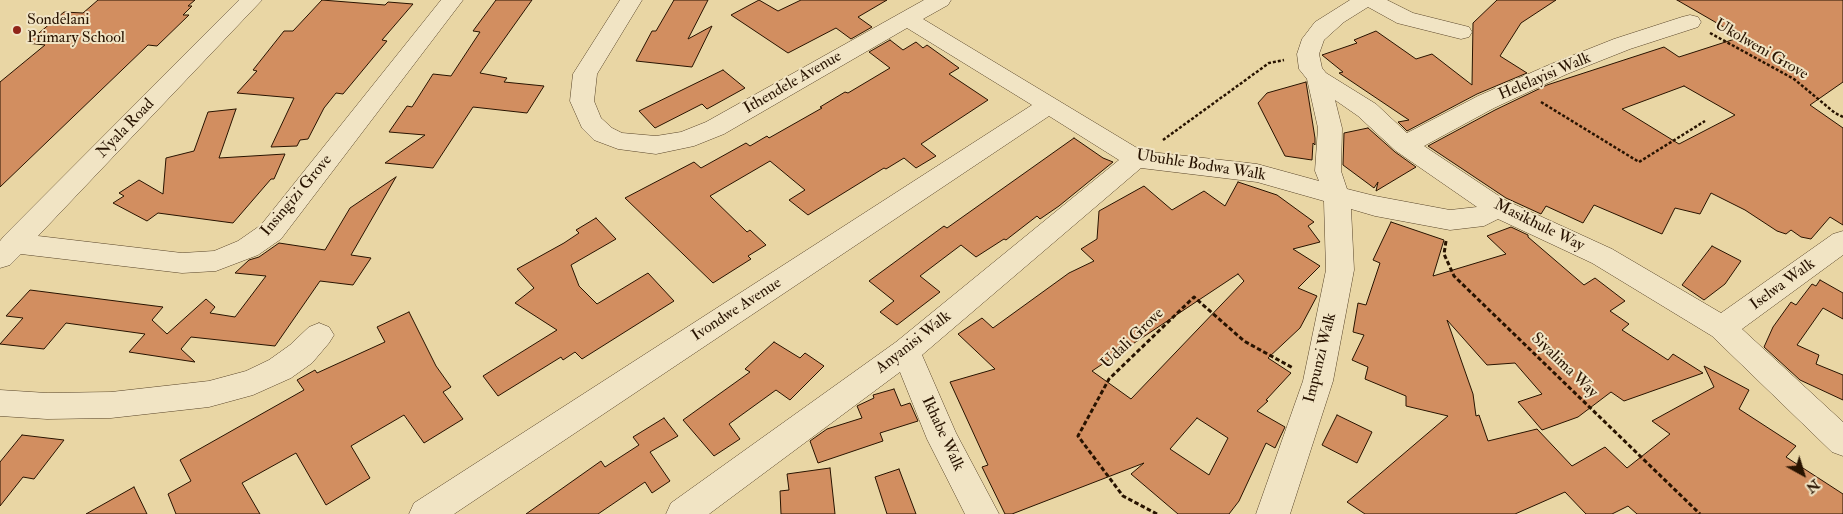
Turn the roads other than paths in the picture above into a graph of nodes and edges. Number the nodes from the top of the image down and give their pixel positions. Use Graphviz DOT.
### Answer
graph roads {
  1 [pos="251,0"];
  2 [pos="452,0"];
  3 [pos="631,0"];
  4 [pos="940,0"];
  5 [pos="1371,0"];
  6 [pos="1349,4"];
  7 [pos="906,18"];
  8 [pos="1690,22"];
  9 [pos="1461,32"];
  10 [pos="1318,78"];
  11 [pos="1048,106"];
  12 [pos="1405,145"];
  13 [pos="1136,160"];
  14 [pos="1337,196"];
  15 [pos="1496,206"];
  16 [pos="1843,241"];
  17 [pos="7,251"];
  18 [pos="1722,328"];
  19 [pos="319,335"];
  20 [pos="906,352"];
  21 [pos="0,403"];
  22 [pos="1843,442"];
  23 [pos="426,514"];
  24 [pos="683,514"];
  25 [pos="982,514"];
  26 [pos="1273,514"];
  1 -- 17 [label="street, Nyala Road"];
  2 -- 17 [label="street, Insingizi Grove"];
  3 -- 7 [label="street, Ithendele Avenue"];
  4 -- 7 [label="street, Ithendele Avenue"];
  5 -- 9 [label="street"];
  6 -- 10 [label="street"];
  7 -- 11 [label="street, Ubuhle Bodwa Walk"];
  8 -- 12 [label="street, Helelayisi Walk"];
  10 -- 12 [label="street, Masikhule Way"];
  10 -- 14 [label="street, Impunzi Walk"];
  11 -- 13 [label="street, Ubuhle Bodwa Walk"];
  11 -- 23 [label="street, Ivondwe Avenue"];
  12 -- 15 [label="street, Masikhule Way"];
  13 -- 14 [label="street, Ubuhle Bodwa Walk"];
  13 -- 20 [label="street, Anyanisi Walk"];
  14 -- 15 [label="street, Ubuhle Bodwa Walk"];
  14 -- 26 [label="street, Impunzi Walk"];
  15 -- 18 [label="street, Masikhule Way"];
  16 -- 18 [label="street, Iselwa Walk"];
  18 -- 22 [label="street, Masikhule Way"];
  19 -- 21 [label="street"];
  20 -- 24 [label="street, Anyanisi Walk"];
  20 -- 25 [label="street, Ikhabe Walk"];
}
